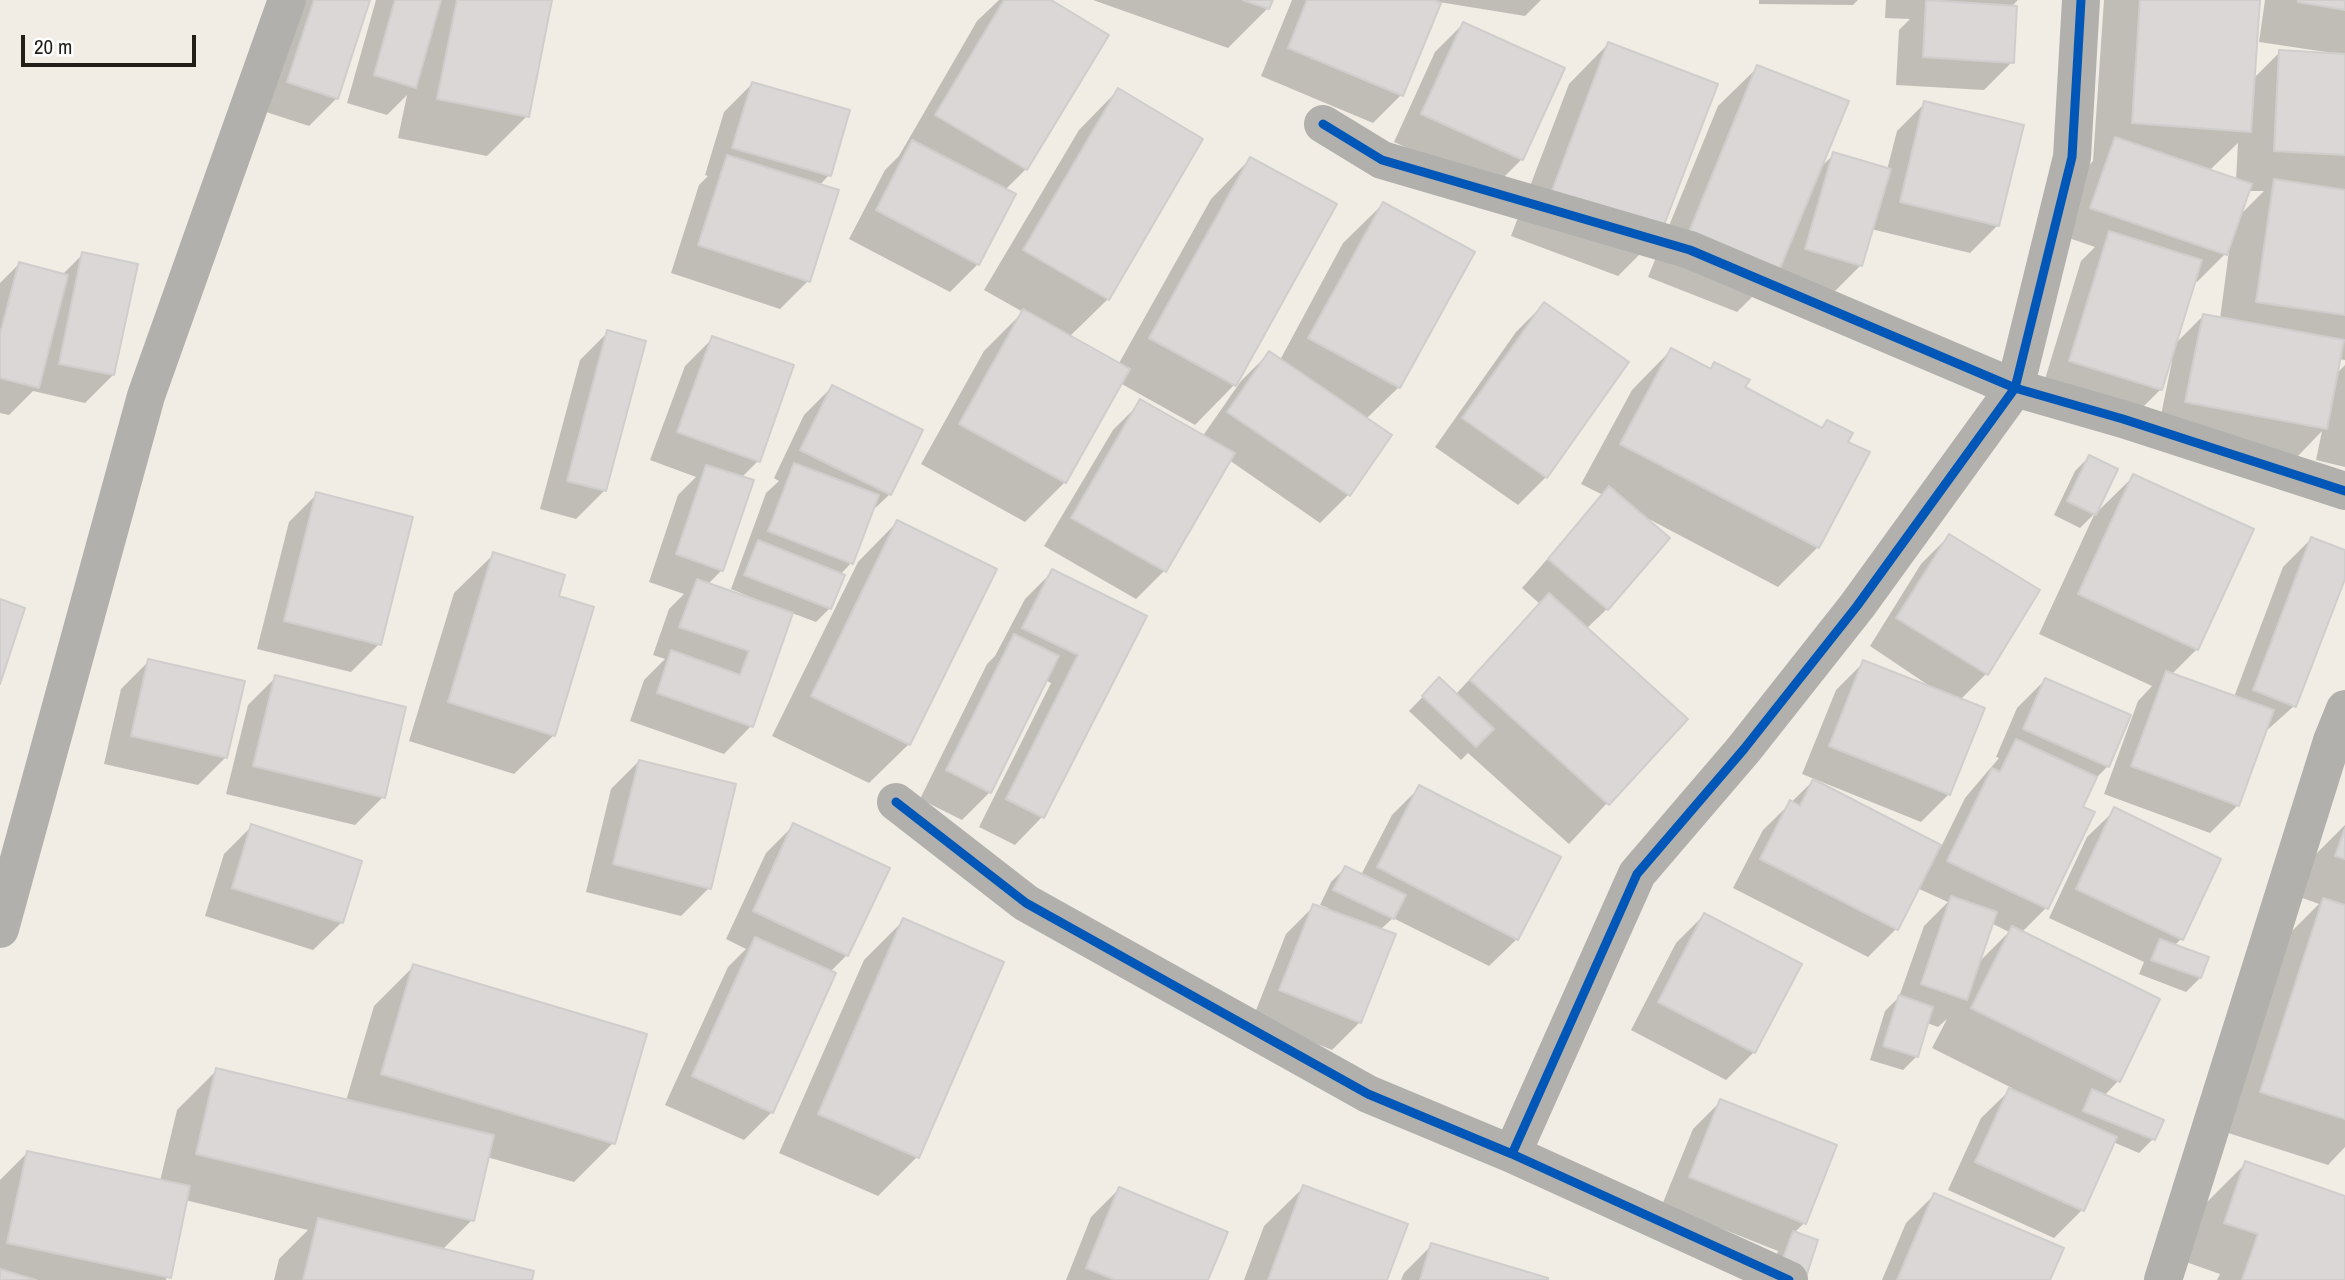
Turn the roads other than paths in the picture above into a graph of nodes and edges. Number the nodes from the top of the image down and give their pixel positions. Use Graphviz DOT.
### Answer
graph roads {
  1 [pos="287,0"];
  2 [pos="2081,0"];
  3 [pos="1323,124"];
  4 [pos="2015,388"];
  5 [pos="2345,491"];
  6 [pos="2345,709"];
  7 [pos="897,802"];
  8 [pos="0,929"];
  9 [pos="1512,1154"];
  10 [pos="1789,1280"];
  11 [pos="2163,1280"];
  1 -- 8 [label="street"];
  2 -- 4 [label="street"];
  3 -- 4 [label="street"];
  4 -- 5 [label="street"];
  4 -- 9 [label="street"];
  6 -- 11 [label="street"];
  7 -- 9 [label="street"];
  9 -- 10 [label="street"];
}
